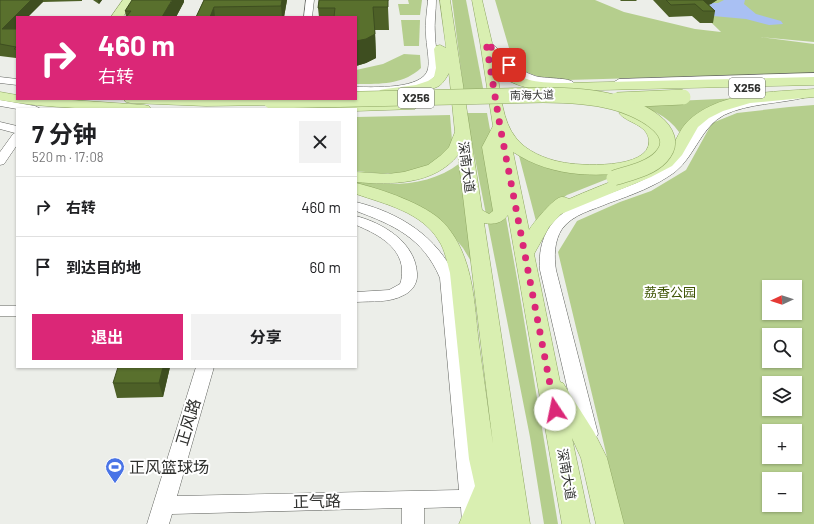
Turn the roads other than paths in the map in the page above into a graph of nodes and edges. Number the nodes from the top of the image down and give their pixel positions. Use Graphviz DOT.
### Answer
graph roads {
  1 [pos="128,0"];
  2 [pos="310,0"];
  3 [pos="432,0"];
  4 [pos="477,0"];
  5 [pos="483,0"];
  6 [pos="445,3"];
  7 [pos="117,16"];
  8 [pos="308,16"];
  9 [pos="482,21"];
  10 [pos="486,42"];
  11 [pos="814,76"];
  12 [pos="0,80"];
  13 [pos="16,82"];
  14 [pos="0,86"];
  15 [pos="16,88"];
  16 [pos="813,89"];
  17 [pos="679,91"];
  18 [pos="0,96"];
  19 [pos="357,98"];
  20 [pos="555,98"];
  21 [pos="16,99"];
  22 [pos="357,99"];
  23 [pos="357,99"];
  24 [pos="357,99"];
  25 [pos="20,100"];
  26 [pos="162,100"];
  27 [pos="311,100"];
  28 [pos="346,100"];
  29 [pos="0,103"];
  30 [pos="38,106"];
  31 [pos="410,106"];
  32 [pos="70,108"];
  33 [pos="109,108"];
  34 [pos="298,108"];
  35 [pos="320,108"];
  36 [pos="0,125"];
  37 [pos="500,126"];
  38 [pos="16,130"];
  39 [pos="462,133"];
  40 [pos="16,137"];
  41 [pos="0,161"];
  42 [pos="357,177"];
  43 [pos="357,188"];
  44 [pos="357,195"];
  45 [pos="357,206"];
  46 [pos="554,211"];
  47 [pos="474,212"];
  48 [pos="357,220"];
  49 [pos="525,253"];
  50 [pos="457,263"];
  51 [pos="357,297"];
  52 [pos="16,311"];
  53 [pos="0,312"];
  54 [pos="205,368"];
  55 [pos="549,380"];
  56 [pos="502,420"];
  57 [pos="594,458"];
  58 [pos="479,494"];
  59 [pos="413,499"];
  60 [pos="161,514"];
  61 [pos="413,524"];
  62 [pos="473,524"];
  63 [pos="497,524"];
  64 [pos="516,524"];
  65 [pos="576,524"];
  66 [pos="610,524"];
  1 -- 7 [label="main road"];
  2 -- 8 [label="street"];
  3 -- 19 [label="street"];
  4 -- 9 [label="main road, 深南大道"];
  5 -- 9 [label="main road"];
  6 -- 22 [label="main road"];
  6 -- 39 [label="main road, 深南大道"];
  9 -- 10 [label="main road, 深南大道"];
  10 -- 11 [label="street"];
  10 -- 17 [label="main road"];
  10 -- 37 [label="main road, 深南大道"];
  12 -- 13 [label="street"];
  14 -- 15 [label="main road"];
  16 -- 17 [label="main road, 南海大道 / X256"];
  16 -- 46 [label="main road"];
  16 -- 57 [label="street"];
  17 -- 20 [label="main road, 南海大道 / X256, bridge"];
  18 -- 21 [label="main road"];
  20 -- 23 [label="main road, 南海大道 / X256, bridge"];
  20 -- 31 [label="main road, 南海大道 / X256"];
  20 -- 37 [label="main road"];
  20 -- 46 [label="main road, bridge"];
  24 -- 31 [label="main road"];
  25 -- 30 [label="main road"];
  26 -- 27 [label="main road, 南海大道 / X256, bridge"];
  28 -- 34 [label="main road, bridge"];
  29 -- 30 [label="street"];
  30 -- 32 [label="main road"];
  30 -- 33 [label="main road"];
  31 -- 35 [label="main road, 南海大道 / X256"];
  36 -- 38 [label="street"];
  37 -- 47 [label="main road"];
  37 -- 49 [label="main road, 深南大道"];
  39 -- 42 [label="main road"];
  39 -- 47 [label="main road, 深南大道"];
  40 -- 41 [label="street"];
  43 -- 50 [label="main road"];
  44 -- 50 [label="main road"];
  45 -- 58 [label="street"];
  46 -- 49 [label="main road"];
  47 -- 56 [label="main road, 深南大道"];
  48 -- 51 [label="street"];
  49 -- 55 [label="main road, 深南大道"];
  50 -- 58 [label="main road"];
  52 -- 53 [label="street"];
  54 -- 60 [label="street, 正风路"];
  55 -- 57 [label="main road"];
  55 -- 65 [label="main road, 深南大道"];
  56 -- 58 [label="main road"];
  56 -- 64 [label="main road, 深南大道"];
  57 -- 66 [label="main road"];
  58 -- 59 [label="street, 正气路"];
  58 -- 62 [label="main road"];
  58 -- 63 [label="main road"];
  59 -- 60 [label="street, 正气路"];
  59 -- 61 [label="street"];
}
